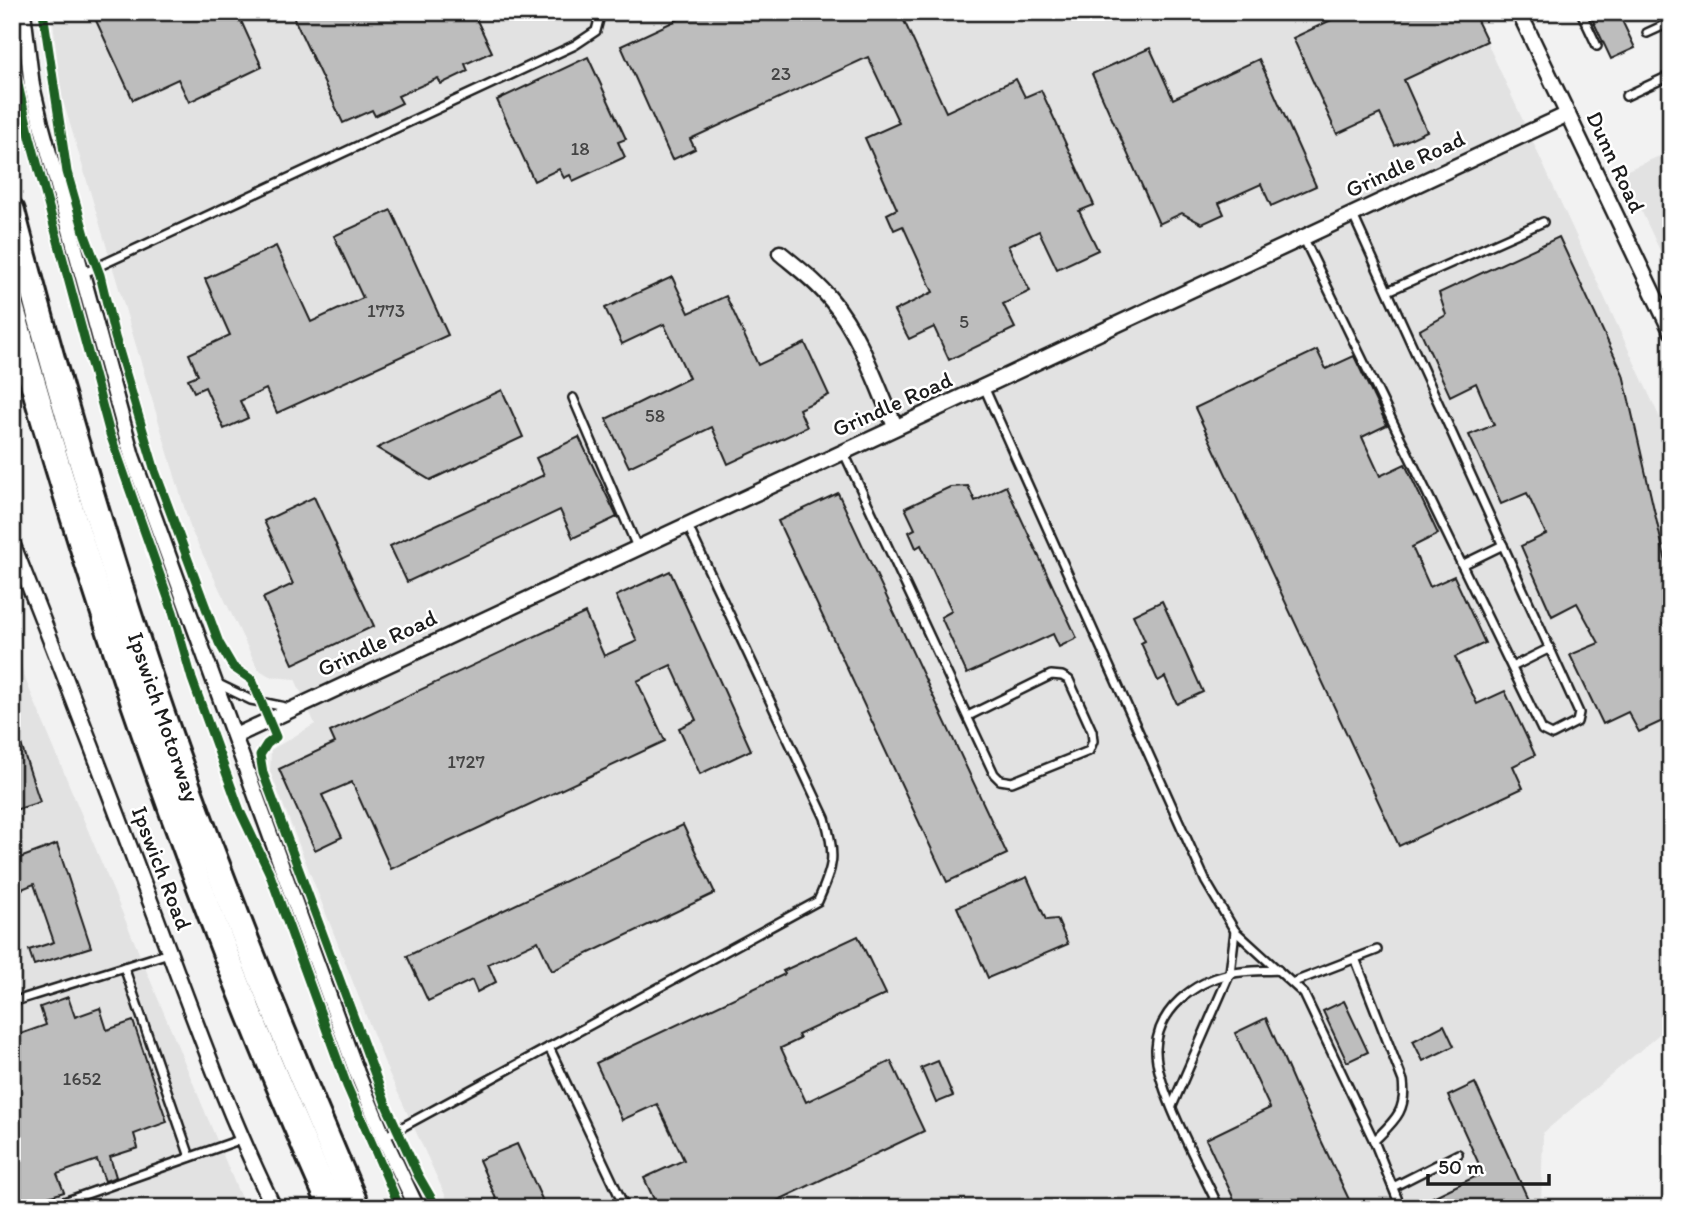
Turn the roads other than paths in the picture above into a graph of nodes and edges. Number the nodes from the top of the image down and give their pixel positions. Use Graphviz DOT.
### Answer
graph roads {
  1 [pos="23,12"];
  2 [pos="601,12"];
  3 [pos="1519,12"];
  4 [pos="1581,12"];
  5 [pos="1671,22"];
  6 [pos="1647,33"];
  7 [pos="1597,46"];
  8 [pos="1671,75"];
  9 [pos="1626,96"];
  10 [pos="1568,114"];
  11 [pos="12,211"];
  12 [pos="1352,213"];
  13 [pos="1543,222"];
  14 [pos="1303,236"];
  15 [pos="780,253"];
  16 [pos="81,274"];
  17 [pos="1388,291"];
  18 [pos="1671,292"];
  19 [pos="1656,299"];
  20 [pos="12,309"];
  21 [pos="1671,331"];
  22 [pos="984,387"];
  23 [pos="573,398"];
  24 [pos="895,426"];
  25 [pos="843,451"];
  26 [pos="687,524"];
  27 [pos="12,543"];
  28 [pos="1503,545"];
  29 [pos="637,547"];
  30 [pos="1462,565"];
  31 [pos="1550,648"];
  32 [pos="1512,667"];
  33 [pos="215,683"];
  34 [pos="292,708"];
  35 [pos="968,716"];
  36 [pos="235,736"];
  37 [pos="1235,931"];
  38 [pos="1377,950"];
  39 [pos="169,953"];
  40 [pos="1355,958"];
  41 [pos="124,967"];
  42 [pos="1278,970"];
  43 [pos="1230,973"];
  44 [pos="1294,982"];
  45 [pos="12,1002"];
  46 [pos="549,1047"];
  47 [pos="1172,1106"];
  48 [pos="384,1138"];
  49 [pos="242,1139"];
  50 [pos="1374,1141"];
  51 [pos="1458,1154"];
  52 [pos="190,1157"];
  53 [pos="1393,1186"];
  54 [pos="47,1208"];
  55 [pos="274,1208"];
  56 [pos="332,1208"];
  57 [pos="357,1208"];
  58 [pos="418,1208"];
  59 [pos="625,1208"];
  60 [pos="1219,1208"];
  61 [pos="1401,1208"];
  1 -- 16 [label="street"];
  2 -- 16 [label="lane"];
  3 -- 10 [label="street, Dunn Road"];
  4 -- 7 [label="lane"];
  5 -- 6 [label="lane"];
  8 -- 9 [label="lane"];
  10 -- 12 [label="street, Grindle Road"];
  10 -- 19 [label="street, Dunn Road"];
  11 -- 57 [label="highway, Ipswich Motorway"];
  12 -- 14 [label="street, Grindle Road"];
  12 -- 17 [label="lane"];
  13 -- 17 [label="lane"];
  14 -- 22 [label="street, Grindle Road"];
  14 -- 30 [label="lane"];
  15 -- 24 [label="street"];
  16 -- 33 [label="street"];
  17 -- 28 [label="lane"];
  18 -- 19 [label="street"];
  19 -- 21 [label="street, Dunn Road"];
  20 -- 56 [label="highway, Ipswich Motorway"];
  22 -- 24 [label="street, Grindle Road"];
  22 -- 37 [label="lane"];
  23 -- 29 [label="lane"];
  24 -- 25 [label="street, Grindle Road"];
  25 -- 26 [label="street, Grindle Road"];
  25 -- 35 [label="lane"];
  26 -- 29 [label="street, Grindle Road"];
  26 -- 46 [label="lane"];
  27 -- 39 [label="street, Ipswich Road"];
  28 -- 30 [label="lane"];
  28 -- 31 [label="lane"];
  29 -- 34 [label="street, Grindle Road"];
  30 -- 32 [label="lane"];
  31 -- 32 [label="lane"];
  31 -- 32 [label="lane"];
  33 -- 34 [label="lane"];
  33 -- 36 [label="street"];
  34 -- 36 [label="street, Grindle Road"];
  35 -- 35 [label="lane"];
  36 -- 48 [label="street"];
  37 -- 42 [label="lane"];
  37 -- 43 [label="lane"];
  38 -- 40 [label="lane"];
  39 -- 41 [label="lane"];
  39 -- 49 [label="street, Ipswich Road"];
  40 -- 44 [label="lane"];
  40 -- 50 [label="lane"];
  41 -- 45 [label="lane"];
  41 -- 52 [label="lane"];
  42 -- 43 [label="lane"];
  42 -- 44 [label="lane"];
  43 -- 47 [label="lane"];
  43 -- 47 [label="lane"];
  44 -- 50 [label="lane"];
  46 -- 48 [label="lane"];
  46 -- 59 [label="lane"];
  47 -- 60 [label="lane"];
  48 -- 58 [label="street"];
  49 -- 52 [label="lane"];
  49 -- 55 [label="street, Ipswich Road"];
  50 -- 53 [label="lane"];
  51 -- 53 [label="lane"];
  52 -- 54 [label="lane"];
  53 -- 61 [label="lane"];
}
